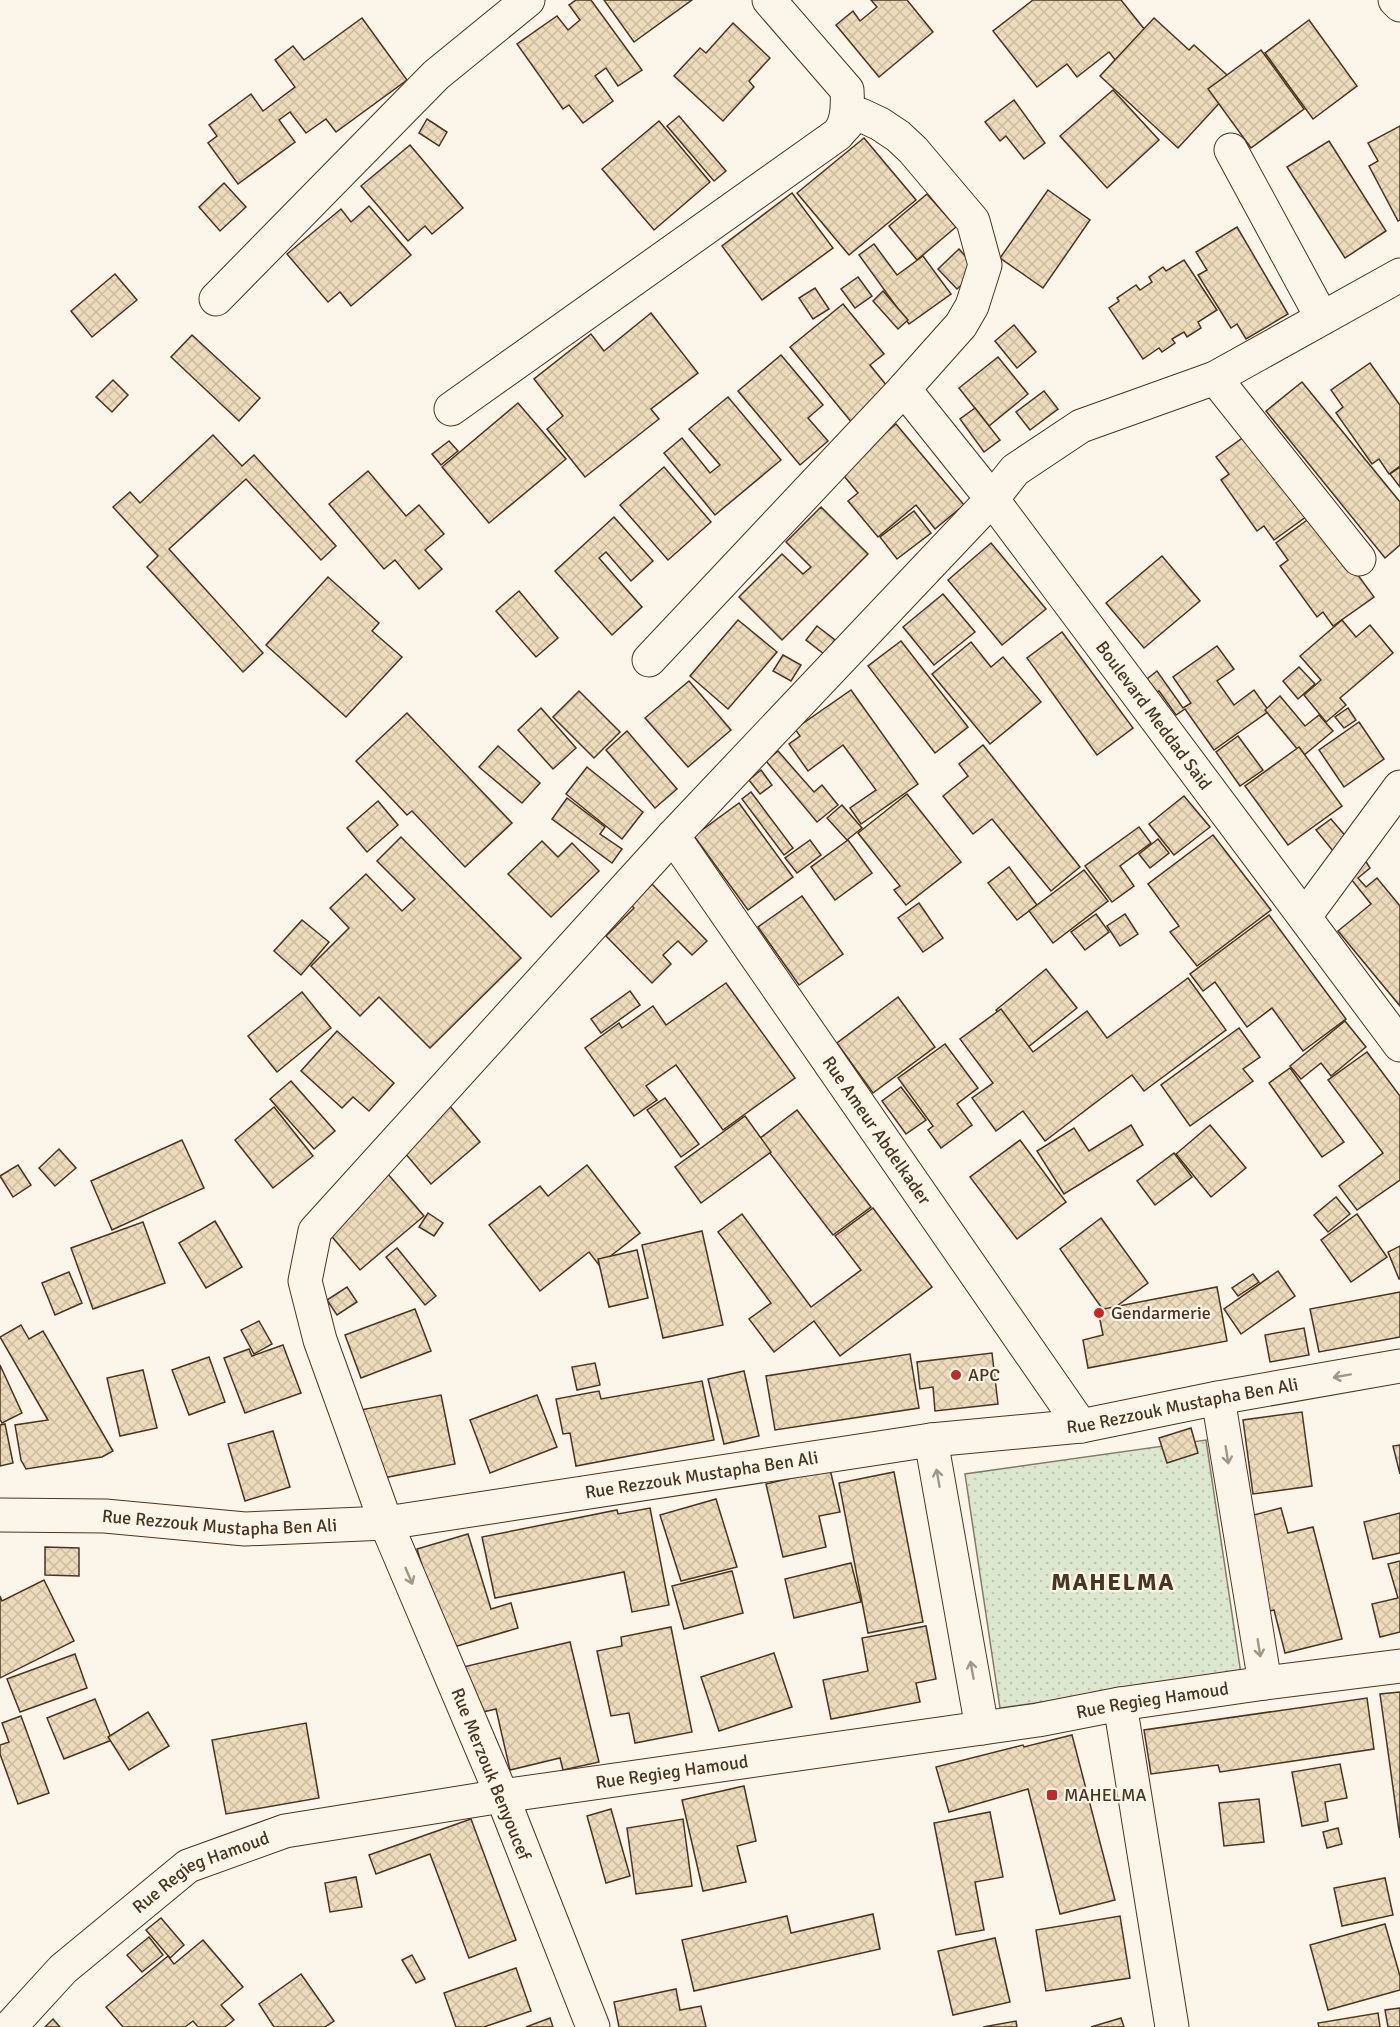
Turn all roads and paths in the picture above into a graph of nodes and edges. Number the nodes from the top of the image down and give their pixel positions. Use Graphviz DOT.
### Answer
graph roads {
  1 [pos="528,0"];
  2 [pos="770,0"];
  3 [pos="1395,0"];
  4 [pos="1400,5"];
  5 [pos="844,127"];
  6 [pos="1231,150"];
  7 [pos="1400,274"];
  8 [pos="216,299"];
  9 [pos="1322,318"];
  10 [pos="1215,378"];
  11 [pos="904,389"];
  12 [pos="451,409"];
  13 [pos="992,499"];
  14 [pos="1359,559"];
  15 [pos="649,660"];
  16 [pos="1400,787"];
  17 [pos="673,836"];
  18 [pos="1305,916"];
  19 [pos="1400,1045"];
  20 [pos="1400,1366"];
  21 [pos="1218,1398"];
  22 [pos="1081,1426"];
  23 [pos="932,1440"];
  24 [pos="0,1515"];
  25 [pos="386,1523"];
  26 [pos="1400,1666"];
  27 [pos="1265,1683"];
  28 [pos="1120,1704"];
  29 [pos="982,1728"];
  30 [pos="502,1796"];
  31 [pos="10,2027"];
  32 [pos="593,2027"];
  33 [pos="1172,2027"];
  1 -- 8 [label="street"];
  2 -- 5 [label="street"];
  3 -- 4 [label="street"];
  5 -- 11 [label="street"];
  5 -- 12 [label="street"];
  6 -- 9 [label="street"];
  7 -- 9 [label="street, Rue Merzouk Benyoucef"];
  9 -- 10 [label="street, Rue Merzouk Benyoucef"];
  10 -- 13 [label="street, Rue Merzouk Benyoucef"];
  10 -- 14 [label="street"];
  11 -- 13 [label="street, Boulevard Meddad Said"];
  11 -- 15 [label="street"];
  13 -- 17 [label="street, Rue Merzouk Benyoucef"];
  13 -- 18 [label="street, Boulevard Meddad Said"];
  16 -- 18 [label="street"];
  17 -- 22 [label="street, Rue Ameur Abdelkader"];
  17 -- 25 [label="street, Rue Merzouk Benyoucef"];
  18 -- 19 [label="street, Boulevard Meddad Said"];
  20 -- 21 [label="street, Rue Rezzouk Mustapha Ben Ali, one-way"];
  21 -- 22 [label="street, Rue Rezzouk Mustapha Ben Ali"];
  21 -- 27 [label="street, one-way"];
  22 -- 23 [label="street, Rue Rezzouk Mustapha Ben Ali"];
  23 -- 25 [label="street, Rue Rezzouk Mustapha Ben Ali"];
  29 -- 23 [label="street, one-way"];
  24 -- 25 [label="street, Rue Rezzouk Mustapha Ben Ali"];
  25 -- 30 [label="street, Rue Merzouk Benyoucef, one-way"];
  26 -- 27 [label="street, Rue Regieg Hamoud"];
  27 -- 28 [label="street, Rue Regieg Hamoud"];
  28 -- 29 [label="street, Rue Regieg Hamoud"];
  28 -- 33 [label="street"];
  29 -- 30 [label="street, Rue Regieg Hamoud"];
  30 -- 31 [label="street, Rue Regieg Hamoud"];
  30 -- 32 [label="street, Rue Merzouk Benyoucef"];
}
